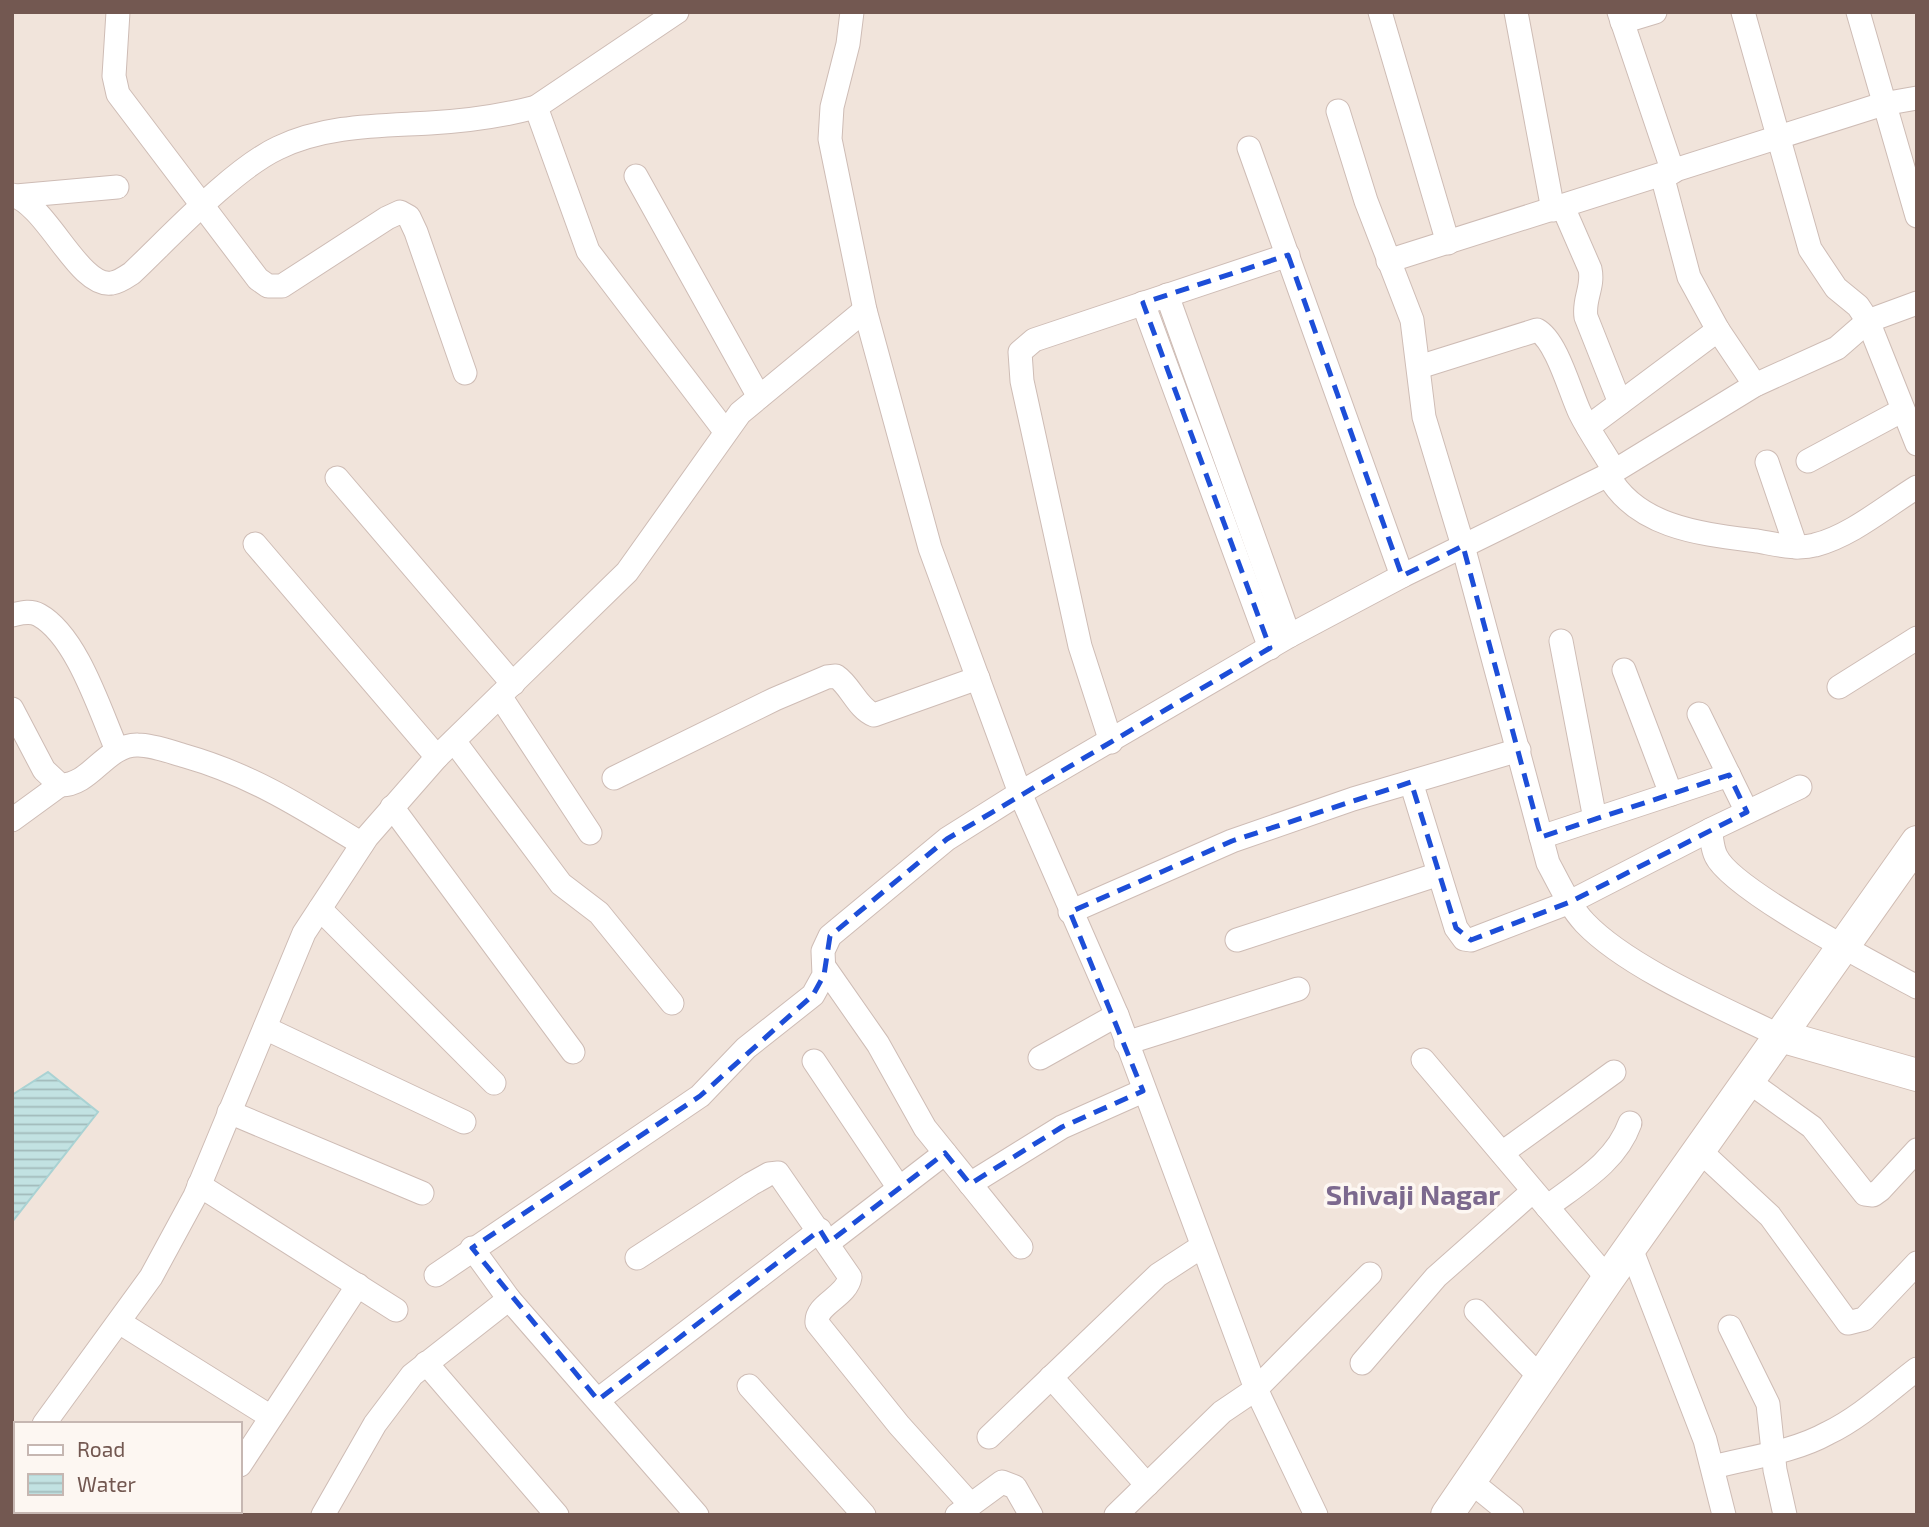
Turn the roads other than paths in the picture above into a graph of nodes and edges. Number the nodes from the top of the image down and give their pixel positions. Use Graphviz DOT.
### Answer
graph roads {
  1 [pos="118,12"];
  2 [pos="677,12"];
  3 [pos="852,12"];
  4 [pos="1380,12"];
  5 [pos="1516,12"];
  6 [pos="1655,12"];
  7 [pos="1743,12"];
  8 [pos="1858,12"];
  9 [pos="1620,17"];
  10 [pos="1917,98"];
  11 [pos="1883,104"];
  12 [pos="536,107"];
  13 [pos="1338,111"];
  14 [pos="1779,137"];
  15 [pos="1249,148"];
  16 [pos="1667,174"];
  17 [pos="636,176"];
  18 [pos="117,187"];
  19 [pos="14,196"];
  20 [pos="204,207"];
  21 [pos="1558,209"];
  22 [pos="1917,216"];
  23 [pos="1448,243"];
  24 [pos="1287,255"];
  25 [pos="1388,261"];
  26 [pos="1167,295"];
  27 [pos="1143,303"];
  28 [pos="1917,303"];
  29 [pos="865,310"];
  30 [pos="1868,321"];
  31 [pos="1718,330"];
  32 [pos="1419,367"];
  33 [pos="465,373"];
  34 [pos="1755,385"];
  35 [pos="759,397"];
  36 [pos="1620,403"];
  37 [pos="1903,410"];
  38 [pos="1588,427"];
  39 [pos="725,430"];
  40 [pos="1216,432"];
  41 [pos="1194,441"];
  42 [pos="1917,444"];
  43 [pos="1808,461"];
  44 [pos="1767,462"];
  45 [pos="1611,472"];
  46 [pos="337,478"];
  47 [pos="1917,486"];
  48 [pos="256,544"];
  49 [pos="1463,546"];
  50 [pos="1797,547"];
  51 [pos="1402,576"];
  52 [pos="12,615"];
  53 [pos="1917,638"];
  54 [pos="1561,641"];
  55 [pos="1280,642"];
  56 [pos="1624,670"];
  57 [pos="978,678"];
  58 [pos="1839,687"];
  59 [pos="507,690"];
  60 [pos="12,709"];
  61 [pos="1699,714"];
  62 [pos="1111,742"];
  63 [pos="445,749"];
  64 [pos="117,750"];
  65 [pos="1519,750"];
  66 [pos="1728,775"];
  67 [pos="614,778"];
  68 [pos="1410,782"];
  69 [pos="60,785"];
  70 [pos="1800,787"];
  71 [pos="1020,793"];
  72 [pos="1671,794"];
  73 [pos="392,807"];
  74 [pos="1747,813"];
  75 [pos="1595,819"];
  76 [pos="12,820"];
  77 [pos="1710,830"];
  78 [pos="590,833"];
  79 [pos="1541,837"];
  80 [pos="1917,842"];
  81 [pos="362,844"];
  82 [pos="1439,874"];
  83 [pos="1570,902"];
  84 [pos="320,909"];
  85 [pos="1070,912"];
  86 [pos="1237,940"];
  87 [pos="1843,947"];
  88 [pos="825,968"];
  89 [pos="1917,987"];
  90 [pos="1298,989"];
  91 [pos="672,1003"];
  92 [pos="1117,1015"];
  93 [pos="265,1028"];
  94 [pos="1780,1035"];
  95 [pos="1126,1043"];
  96 [pos="573,1052"];
  97 [pos="1040,1058"];
  98 [pos="1423,1060"];
  99 [pos="814,1061"];
  100 [pos="1614,1072"];
  101 [pos="1917,1075"];
  102 [pos="1748,1081"];
  103 [pos="494,1083"];
  104 [pos="1143,1091"];
  105 [pos="229,1112"];
  106 [pos="464,1122"];
  107 [pos="1630,1123"];
  108 [pos="1699,1150"];
  109 [pos="1917,1150"];
  110 [pos="944,1153"];
  111 [pos="1502,1153"];
  112 [pos="970,1184"];
  113 [pos="199,1185"];
  114 [pos="899,1188"];
  115 [pos="422,1193"];
  116 [pos="1540,1199"];
  117 [pos="824,1237"];
  118 [pos="1630,1246"];
  119 [pos="1021,1247"];
  120 [pos="1201,1247"];
  121 [pos="472,1248"];
  122 [pos="636,1258"];
  123 [pos="1916,1266"];
  124 [pos="1370,1274"];
  125 [pos="436,1275"];
  126 [pos="1608,1279"];
  127 [pos="358,1285"];
  128 [pos="509,1299"];
  129 [pos="396,1311"];
  130 [pos="1476,1311"];
  131 [pos="119,1322"];
  132 [pos="1730,1327"];
  133 [pos="426,1363"];
  134 [pos="1362,1363"];
  135 [pos="1917,1369"];
  136 [pos="1051,1377"];
  137 [pos="1540,1377"];
  138 [pos="750,1385"];
  139 [pos="1256,1389"];
  140 [pos="598,1400"];
  141 [pos="271,1417"];
  142 [pos="45,1422"];
  143 [pos="989,1437"];
  144 [pos="1773,1451"];
  145 [pos="242,1462"];
  146 [pos="1713,1467"];
  147 [pos="1470,1481"];
  148 [pos="1147,1485"];
  149 [pos="964,1509"];
  150 [pos="323,1515"];
  151 [pos="557,1515"];
  152 [pos="697,1515"];
  153 [pos="864,1515"];
  154 [pos="1031,1515"];
  155 [pos="1116,1515"];
  156 [pos="1316,1515"];
  157 [pos="1447,1515"];
  158 [pos="1512,1515"];
  159 [pos="1724,1515"];
  160 [pos="1785,1515"];
  1 -- 20 [label="street"];
  2 -- 12 [label="street"];
  3 -- 29 [label="street"];
  4 -- 23 [label="street"];
  5 -- 21 [label="street"];
  6 -- 9 [label="street"];
  7 -- 14 [label="street"];
  8 -- 11 [label="street"];
  9 -- 16 [label="street"];
  10 -- 11 [label="street"];
  11 -- 14 [label="street"];
  11 -- 22 [label="street"];
  12 -- 20 [label="street"];
  12 -- 39 [label="street"];
  13 -- 25 [label="street"];
  14 -- 16 [label="street"];
  14 -- 30 [label="street"];
  15 -- 24 [label="street"];
  16 -- 21 [label="street"];
  16 -- 31 [label="street"];
  17 -- 35 [label="street"];
  18 -- 19 [label="street"];
  19 -- 20 [label="street"];
  20 -- 33 [label="street"];
  21 -- 23 [label="street"];
  21 -- 36 [label="street"];
  23 -- 25 [label="street"];
  24 -- 26 [label="street"];
  24 -- 51 [label="street"];
  25 -- 32 [label="street"];
  26 -- 27 [label="street"];
  26 -- 40 [label="street"];
  27 -- 41 [label="street"];
  27 -- 62 [label="street"];
  28 -- 30 [label="street"];
  29 -- 35 [label="street"];
  29 -- 57 [label="street"];
  30 -- 34 [label="street"];
  30 -- 37 [label="street"];
  31 -- 34 [label="street"];
  31 -- 36 [label="street"];
  32 -- 38 [label="street"];
  32 -- 49 [label="street"];
  34 -- 45 [label="street"];
  35 -- 39 [label="street"];
  36 -- 38 [label="street"];
  37 -- 42 [label="street"];
  37 -- 43 [label="street"];
  38 -- 45 [label="street"];
  39 -- 59 [label="street"];
  40 -- 41 [label="street"];
  40 -- 55 [label="street"];
  41 -- 55 [label="street"];
  44 -- 50 [label="street"];
  45 -- 49 [label="street"];
  45 -- 50 [label="street"];
  46 -- 59 [label="street"];
  47 -- 50 [label="street"];
  48 -- 63 [label="street"];
  49 -- 51 [label="street"];
  49 -- 65 [label="street"];
  51 -- 55 [label="street"];
  52 -- 64 [label="street"];
  53 -- 58 [label="street"];
  54 -- 75 [label="street"];
  55 -- 62 [label="street"];
  56 -- 72 [label="street"];
  57 -- 67 [label="street"];
  57 -- 71 [label="street"];
  59 -- 63 [label="street"];
  59 -- 78 [label="street"];
  60 -- 69 [label="street"];
  61 -- 66 [label="street"];
  62 -- 71 [label="street"];
  63 -- 73 [label="street"];
  63 -- 91 [label="street"];
  64 -- 69 [label="street"];
  64 -- 81 [label="street"];
  65 -- 68 [label="street"];
  65 -- 79 [label="street"];
  66 -- 72 [label="street"];
  66 -- 74 [label="street"];
  68 -- 82 [label="street"];
  68 -- 85 [label="street"];
  69 -- 76 [label="street"];
  70 -- 74 [label="street"];
  71 -- 85 [label="street"];
  71 -- 88 [label="street"];
  72 -- 75 [label="street"];
  73 -- 81 [label="street"];
  73 -- 96 [label="street"];
  74 -- 77 [label="street"];
  75 -- 79 [label="street"];
  77 -- 83 [label="street"];
  77 -- 87 [label="street"];
  79 -- 83 [label="street"];
  80 -- 87 [label="street"];
  81 -- 84 [label="street"];
  82 -- 83 [label="street"];
  82 -- 86 [label="street"];
  83 -- 94 [label="street"];
  84 -- 93 [label="street"];
  84 -- 103 [label="street"];
  85 -- 92 [label="street"];
  87 -- 89 [label="street"];
  87 -- 94 [label="street"];
  88 -- 110 [label="street"];
  88 -- 121 [label="street"];
  90 -- 95 [label="street"];
  92 -- 95 [label="street"];
  92 -- 97 [label="street"];
  93 -- 105 [label="street"];
  93 -- 106 [label="street"];
  94 -- 101 [label="street"];
  94 -- 102 [label="street"];
  95 -- 104 [label="street"];
  98 -- 111 [label="street"];
  99 -- 114 [label="street"];
  100 -- 111 [label="street"];
  102 -- 108 [label="street"];
  102 -- 109 [label="street"];
  104 -- 112 [label="street"];
  104 -- 120 [label="street"];
  105 -- 113 [label="street"];
  105 -- 115 [label="street"];
  107 -- 116 [label="street"];
  108 -- 118 [label="street"];
  108 -- 123 [label="street"];
  110 -- 112 [label="street"];
  110 -- 114 [label="street"];
  111 -- 116 [label="street"];
  112 -- 119 [label="street"];
  113 -- 127 [label="street"];
  113 -- 131 [label="street"];
  114 -- 117 [label="street"];
  116 -- 126 [label="street"];
  116 -- 134 [label="street"];
  117 -- 122 [label="street"];
  117 -- 140 [label="street"];
  117 -- 149 [label="street"];
  118 -- 126 [label="street"];
  118 -- 146 [label="street"];
  120 -- 136 [label="street"];
  120 -- 139 [label="street"];
  121 -- 125 [label="street"];
  121 -- 128 [label="street"];
  124 -- 139 [label="street"];
  126 -- 137 [label="street"];
  127 -- 129 [label="street"];
  127 -- 141 [label="street"];
  128 -- 133 [label="street"];
  128 -- 140 [label="street"];
  130 -- 137 [label="street"];
  131 -- 141 [label="street"];
  131 -- 142 [label="street"];
  132 -- 144 [label="street"];
  133 -- 150 [label="street"];
  133 -- 151 [label="street"];
  135 -- 144 [label="street"];
  136 -- 143 [label="street"];
  136 -- 148 [label="street"];
  137 -- 147 [label="street"];
  138 -- 153 [label="street"];
  139 -- 148 [label="street"];
  139 -- 156 [label="street"];
  140 -- 152 [label="street"];
  141 -- 145 [label="street"];
  144 -- 146 [label="street"];
  144 -- 160 [label="street"];
  146 -- 159 [label="street"];
  147 -- 157 [label="street"];
  147 -- 158 [label="street"];
  148 -- 155 [label="street"];
  149 -- 154 [label="street"];
}
